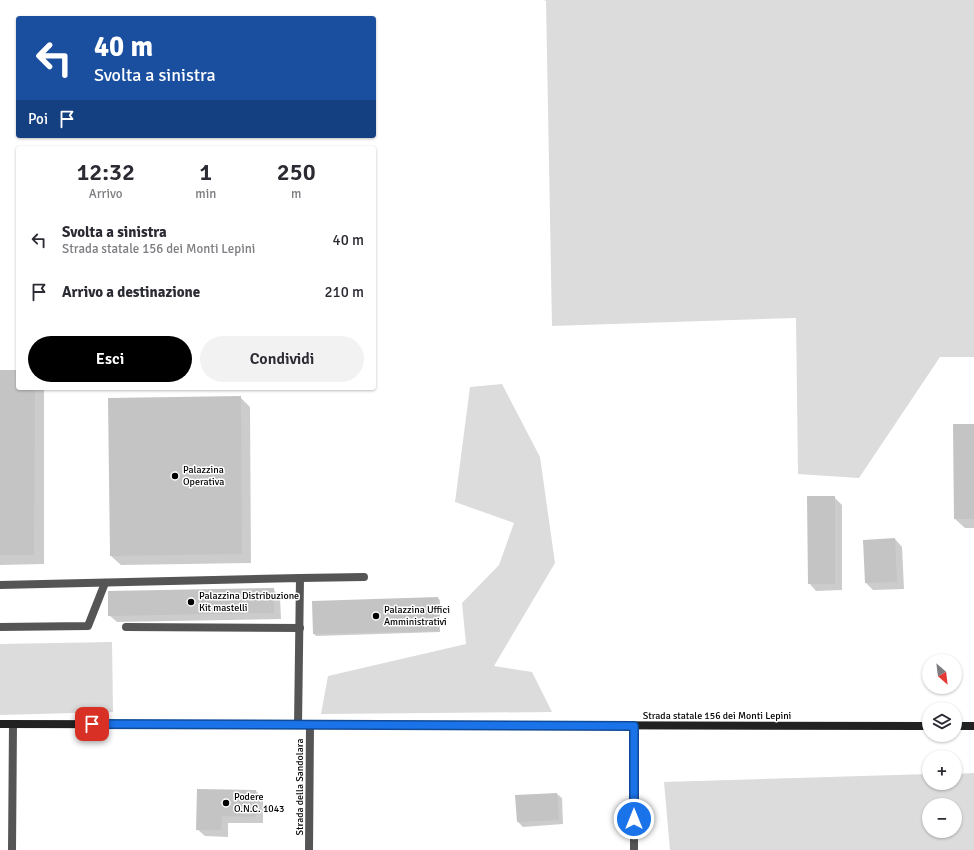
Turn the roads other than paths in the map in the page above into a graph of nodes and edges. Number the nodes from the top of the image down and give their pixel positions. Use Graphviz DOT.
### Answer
graph roads {
  1 [pos="364,577"];
  2 [pos="300,578"];
  3 [pos="105,583"];
  4 [pos="0,585"];
  5 [pos="0,626"];
  6 [pos="126,627"];
  7 [pos="300,628"];
  8 [pos="0,724"];
  9 [pos="13,724"];
  10 [pos="298,725"];
  11 [pos="310,725"];
  12 [pos="634,726"];
  13 [pos="922,726"];
  14 [pos="962,726"];
  15 [pos="974,726"];
  16 [pos="12,850"];
  17 [pos="309,850"];
  18 [pos="634,850"];
  1 -- 2 [label="street"];
  2 -- 3 [label="street"];
  2 -- 7 [label="street"];
  3 -- 4 [label="street"];
  3 -- 5 [label="street"];
  6 -- 7 [label="street"];
  7 -- 10 [label="street"];
  8 -- 9 [label="main road, Strada statale 156 dei Monti Lepini"];
  9 -- 10 [label="main road, Strada statale 156 dei Monti Lepini"];
  9 -- 16 [label="street"];
  10 -- 11 [label="main road, Strada statale 156 dei Monti Lepini"];
  11 -- 12 [label="main road, Strada statale 156 dei Monti Lepini"];
  11 -- 17 [label="street, Strada della Sandolara"];
  12 -- 13 [label="main road, Strada statale 156 dei Monti Lepini"];
  12 -- 18 [label="street"];
  14 -- 15 [label="main road"];
}
